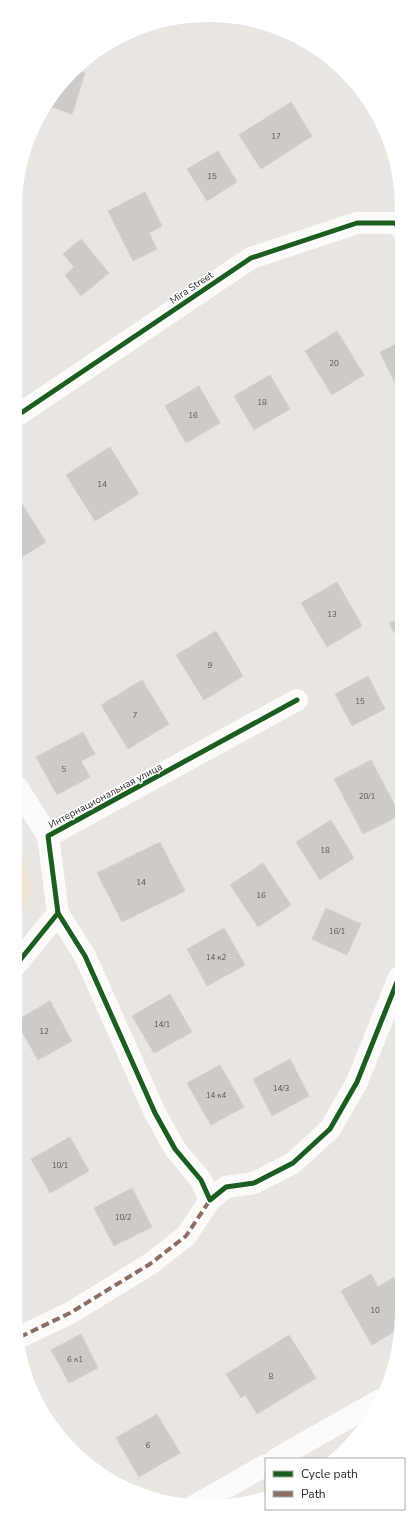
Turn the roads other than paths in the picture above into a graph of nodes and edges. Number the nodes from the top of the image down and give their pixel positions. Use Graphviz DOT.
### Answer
graph roads {
  1 [pos="395,225"];
  2 [pos="22,412"];
  3 [pos="297,700"];
  4 [pos="22,795"];
  5 [pos="48,836"];
  6 [pos="58,913"];
  7 [pos="22,958"];
  8 [pos="395,987"];
  9 [pos="210,1200"];
  10 [pos="24,1335"];
  11 [pos="371,1405"];
  12 [pos="278,1458"];
  13 [pos="265,1466"];
  14 [pos="205,1500"];
  1 -- 2 [label="street, Mira Street"];
  3 -- 5 [label="street, Интернациональная улица"];
  4 -- 5 [label="street"];
  5 -- 6 [label="street, Интернациональная улица"];
  6 -- 7 [label="street"];
  6 -- 9 [label="street"];
  8 -- 9 [label="street"];
  9 -- 10 [label="street"];
  11 -- 12 [label="street"];
  13 -- 14 [label="street"];
}
